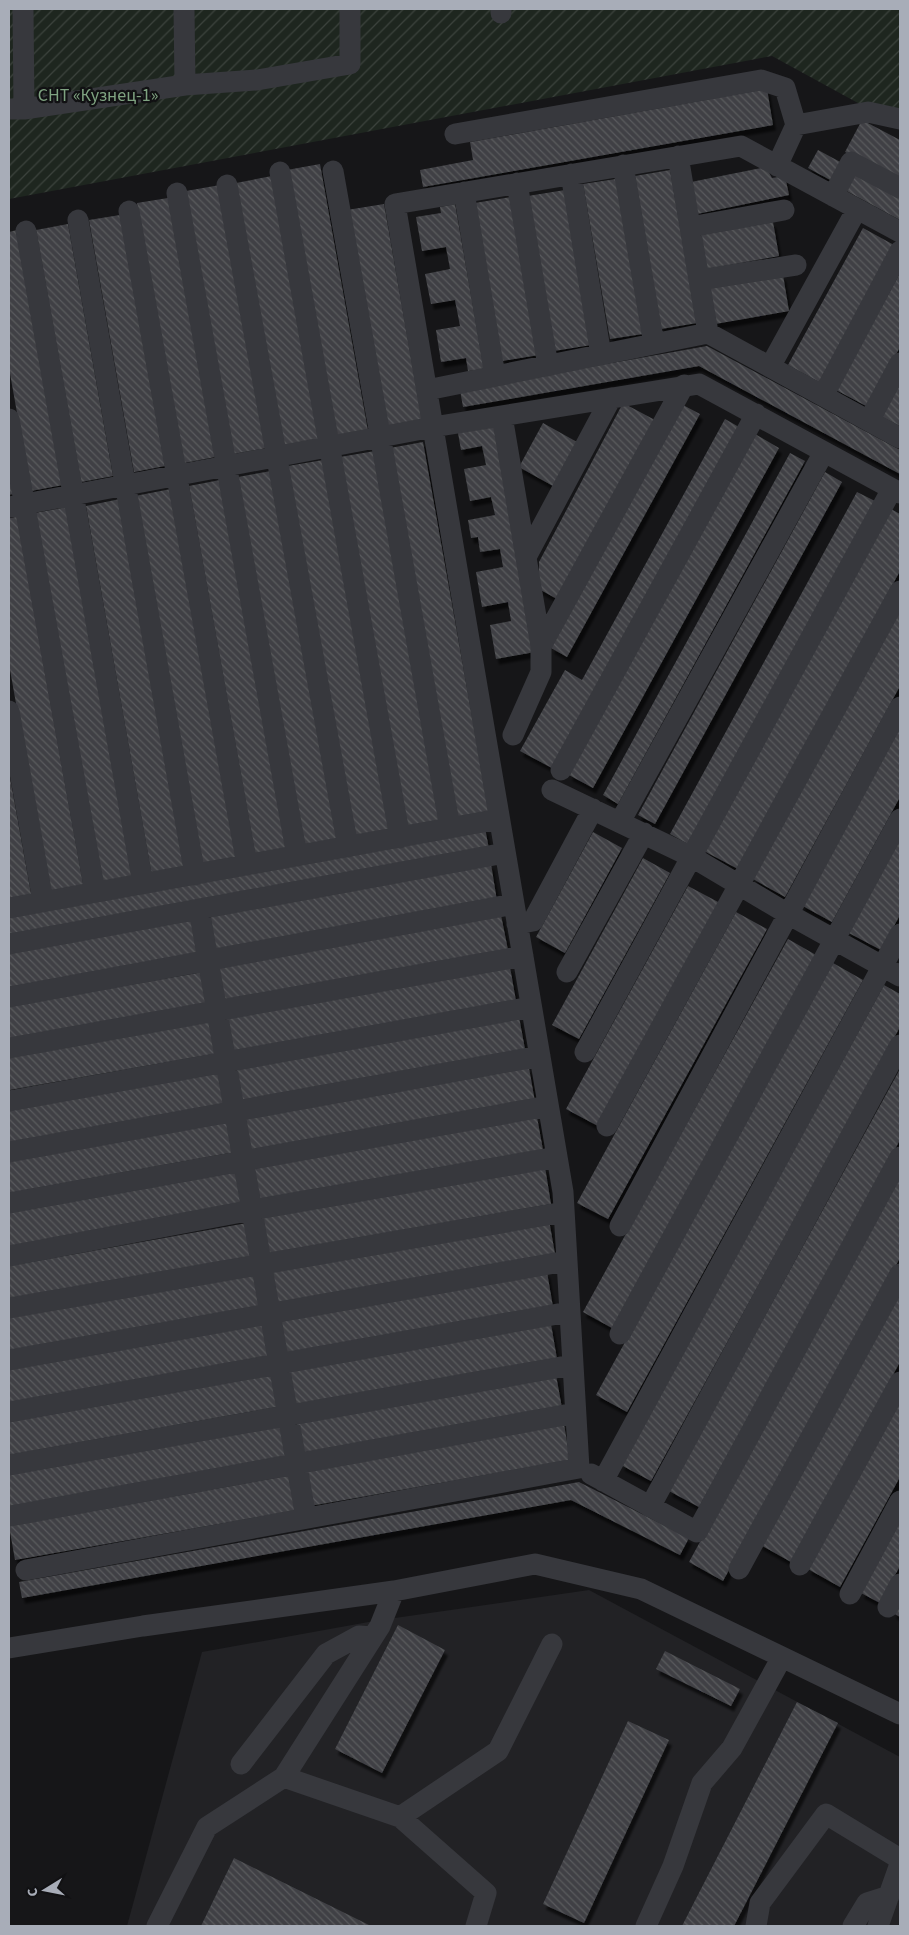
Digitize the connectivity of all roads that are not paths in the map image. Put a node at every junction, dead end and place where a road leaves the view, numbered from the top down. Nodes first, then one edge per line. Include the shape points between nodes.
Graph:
1 (23, 9) edge
2 (184, 9) edge
3 (350, 9) edge
4 (185, 85) junction
5 (17, 109) edge
6 (900, 119) edge
7 (796, 126) junction
8 (455, 134) dead end
9 (678, 156) junction
10 (623, 166) junction
11 (777, 166) junction
12 (333, 171) dead end
13 (280, 172) dead end
14 (572, 174) junction
15 (518, 183) junction
16 (227, 185) dead end
17 (900, 188) edge
18 (464, 192) junction
19 (177, 193) dead end
20 (833, 196) junction
21 (857, 209) junction
22 (784, 210) dead end
23 (129, 211) dead end
24 (78, 220) dead end
25 (690, 227) junction
26 (26, 231) dead end
27 (900, 232) edge
28 (900, 251) edge
29 (796, 266) dead end
30 (699, 280) junction
31 (708, 334) junction
32 (654, 344) junction
33 (601, 355) junction
34 (900, 363) edge
35 (548, 366) junction
36 (770, 367) junction
37 (495, 376) junction
38 (684, 386) junction
39 (427, 390) junction
40 (823, 396) junction
41 (611, 398) junction
42 (756, 414) junction
43 (502, 416) junction
44 (9, 419) edge
45 (869, 421) junction
46 (433, 427) junction
47 (380, 437) junction
48 (900, 438) edge
49 (329, 447) junction
50 (824, 452) junction
51 (277, 456) junction
52 (226, 466) junction
53 (178, 475) junction
54 (125, 486) junction
55 (896, 491) edge
56 (74, 495) junction
57 (17, 506) edge
58 (526, 557) junction
59 (900, 591) edge
60 (541, 646) junction
61 (900, 707) edge
62 (9, 710) edge
63 (513, 736) dead end
64 (561, 770) dead end
65 (552, 790) dead end
66 (593, 809) junction
67 (499, 819) junction
68 (900, 820) edge
69 (620, 822) junction
70 (450, 828) junction
71 (644, 833) junction
72 (400, 838) junction
73 (348, 847) junction
74 (505, 853) junction
75 (297, 856) junction
76 (692, 857) junction
77 (247, 865) junction
78 (195, 874) junction
79 (143, 884) junction
80 (740, 885) junction
81 (95, 892) junction
82 (43, 901) junction
83 (9, 908) edge
84 (199, 909) junction
85 (516, 914) junction
86 (788, 914) junction
87 (900, 934) edge
88 (835, 940) junction
89 (9, 944) edge
90 (523, 956) junction
91 (208, 960) junction
92 (892, 971) edge
93 (567, 972) dead end
94 (9, 997) edge
95 (531, 1007) junction
96 (217, 1011) junction
97 (900, 1045) edge
98 (9, 1048) edge
99 (585, 1052) dead end
100 (540, 1056) junction
101 (226, 1062) junction
102 (9, 1101) edge
103 (548, 1106) junction
104 (234, 1110) junction
105 (607, 1126) dead end
106 (9, 1152) edge
107 (557, 1157) junction
108 (900, 1157) edge
109 (244, 1162) junction
110 (9, 1203) edge
111 (252, 1210) junction
112 (564, 1212) junction
113 (620, 1226) dead end
114 (9, 1256) edge
115 (566, 1260) junction
116 (261, 1263) junction
117 (900, 1274) edge
118 (9, 1308) edge
119 (569, 1312) junction
120 (270, 1313) junction
121 (620, 1334) dead end
122 (9, 1360) edge
123 (279, 1364) junction
124 (572, 1365) junction
125 (900, 1382) edge
126 (9, 1412) edge
127 (575, 1413) junction
128 (288, 1415) junction
129 (296, 1464) junction
130 (9, 1466) edge
131 (579, 1468) junction
132 (603, 1481) junction
133 (900, 1501) edge
134 (650, 1507) junction
135 (10, 1516) edge
136 (306, 1518) junction
137 (800, 1565) dead end
138 (739, 1569) dead end
139 (26, 1570) dead end
140 (900, 1584) edge
141 (394, 1592) junction
142 (850, 1594) dead end
143 (888, 1607) dead end
144 (373, 1637) junction
145 (552, 1644) dead end
146 (9, 1648) edge
147 (782, 1656) junction
148 (900, 1714) edge
149 (241, 1764) dead end
150 (284, 1777) junction
151 (400, 1817) junction
152 (900, 1859) edge
153 (900, 1864) edge
154 (889, 1896) junction
155 (157, 1926) edge
156 (476, 1926) edge
157 (646, 1926) edge
158 (756, 1926) edge
159 (853, 1926) edge
160 (879, 1926) edge

1 - 5 street
2 - 4 street
3 - 4 street via 350,64 257,80
4 - 5 street
6 - 7 street via 868,112
7 - 8 street via 785,88 761,80
7 - 11 street
9 - 10 street
9 - 11 street via 741,146
9 - 25 street
10 - 14 street
10 - 32 street
11 - 20 street
12 - 47 street
13 - 49 street
14 - 15 street
14 - 33 street
15 - 18 street
15 - 35 street
16 - 51 street
17 - 20 street via 851,162
18 - 37 street
18 - 39 street via 395,204
19 - 52 street
20 - 21 street
21 - 27 street
21 - 36 street
22 - 25 street
23 - 53 street
24 - 54 street
25 - 30 street
26 - 56 street
28 - 40 street
29 - 30 street
30 - 31 street
31 - 32 street
31 - 36 street
32 - 33 street
33 - 35 street
34 - 45 street
35 - 37 street
36 - 40 street
37 - 39 street
38 - 41 street
38 - 42 street via 699,384
38 - 60 street
39 - 46 street
40 - 45 street
41 - 43 street
41 - 58 street
42 - 50 street
42 - 64 street
43 - 46 street
43 - 58 street
44 - 57 street
45 - 48 street
46 - 47 street
46 - 67 street
47 - 49 street
47 - 70 street
49 - 51 street
49 - 72 street
50 - 55 street
50 - 69 street
51 - 52 street
51 - 73 street
52 - 53 street
52 - 75 street
53 - 54 street
53 - 77 street
54 - 56 street
54 - 78 street
55 - 76 street
56 - 57 street
56 - 79 street
57 - 81 street
58 - 60 street
59 - 80 street
60 - 63 street via 541,672
61 - 86 street
62 - 82 street
65 - 66 street
66 - 69 street
66 - 85 street via 533,921
67 - 70 street
67 - 74 street
68 - 88 street
69 - 71 street
70 - 72 street
71 - 76 street
71 - 93 street
72 - 73 street
73 - 75 street
74 - 84 street
74 - 85 street
75 - 77 street
76 - 80 street
76 - 99 street
77 - 78 street
78 - 79 street
79 - 81 street
80 - 86 street
80 - 105 street
81 - 82 street
82 - 83 street
84 - 89 street
84 - 91 street
85 - 90 street
85 - 91 street
86 - 88 street
86 - 113 street
87 - 92 street
88 - 92 street
88 - 121 street
90 - 95 street
90 - 96 street
91 - 94 street
91 - 96 street
92 - 132 street
95 - 100 street
95 - 101 street
96 - 98 street
96 - 101 street
97 - 134 street
100 - 103 street
100 - 104 street
101 - 102 street
101 - 104 street
103 - 107 street
103 - 109 street
104 - 106 street
104 - 109 street
107 - 111 street
107 - 112 street
108 - 134 street via 697,1532
109 - 110 street
109 - 111 street
111 - 114 street
111 - 116 street
112 - 115 street
112 - 116 street
115 - 119 street
115 - 120 street
116 - 118 street
116 - 120 street
117 - 138 street
119 - 123 street
119 - 124 street
120 - 122 street
120 - 123 street
123 - 126 street
123 - 128 street
124 - 127 street
124 - 128 street
125 - 137 street
127 - 129 street
127 - 131 street
128 - 129 street
128 - 130 street
129 - 135 street
129 - 136 street
131 - 132 street
131 - 136 street
132 - 134 street
133 - 142 street
136 - 139 street
140 - 143 street
141 - 144 street
141 - 146 street
141 - 147 street via 535,1564 641,1589
144 - 149 street via 359,1636 326,1654
144 - 150 street
145 - 151 street via 498,1752
147 - 148 street
147 - 157 street via 732,1748 702,1784 673,1866
150 - 151 street
150 - 155 street via 207,1828
151 - 156 street via 486,1893
152 - 158 street via 826,1814 760,1903
153 - 154 street
154 - 159 street via 867,1903
154 - 160 street

